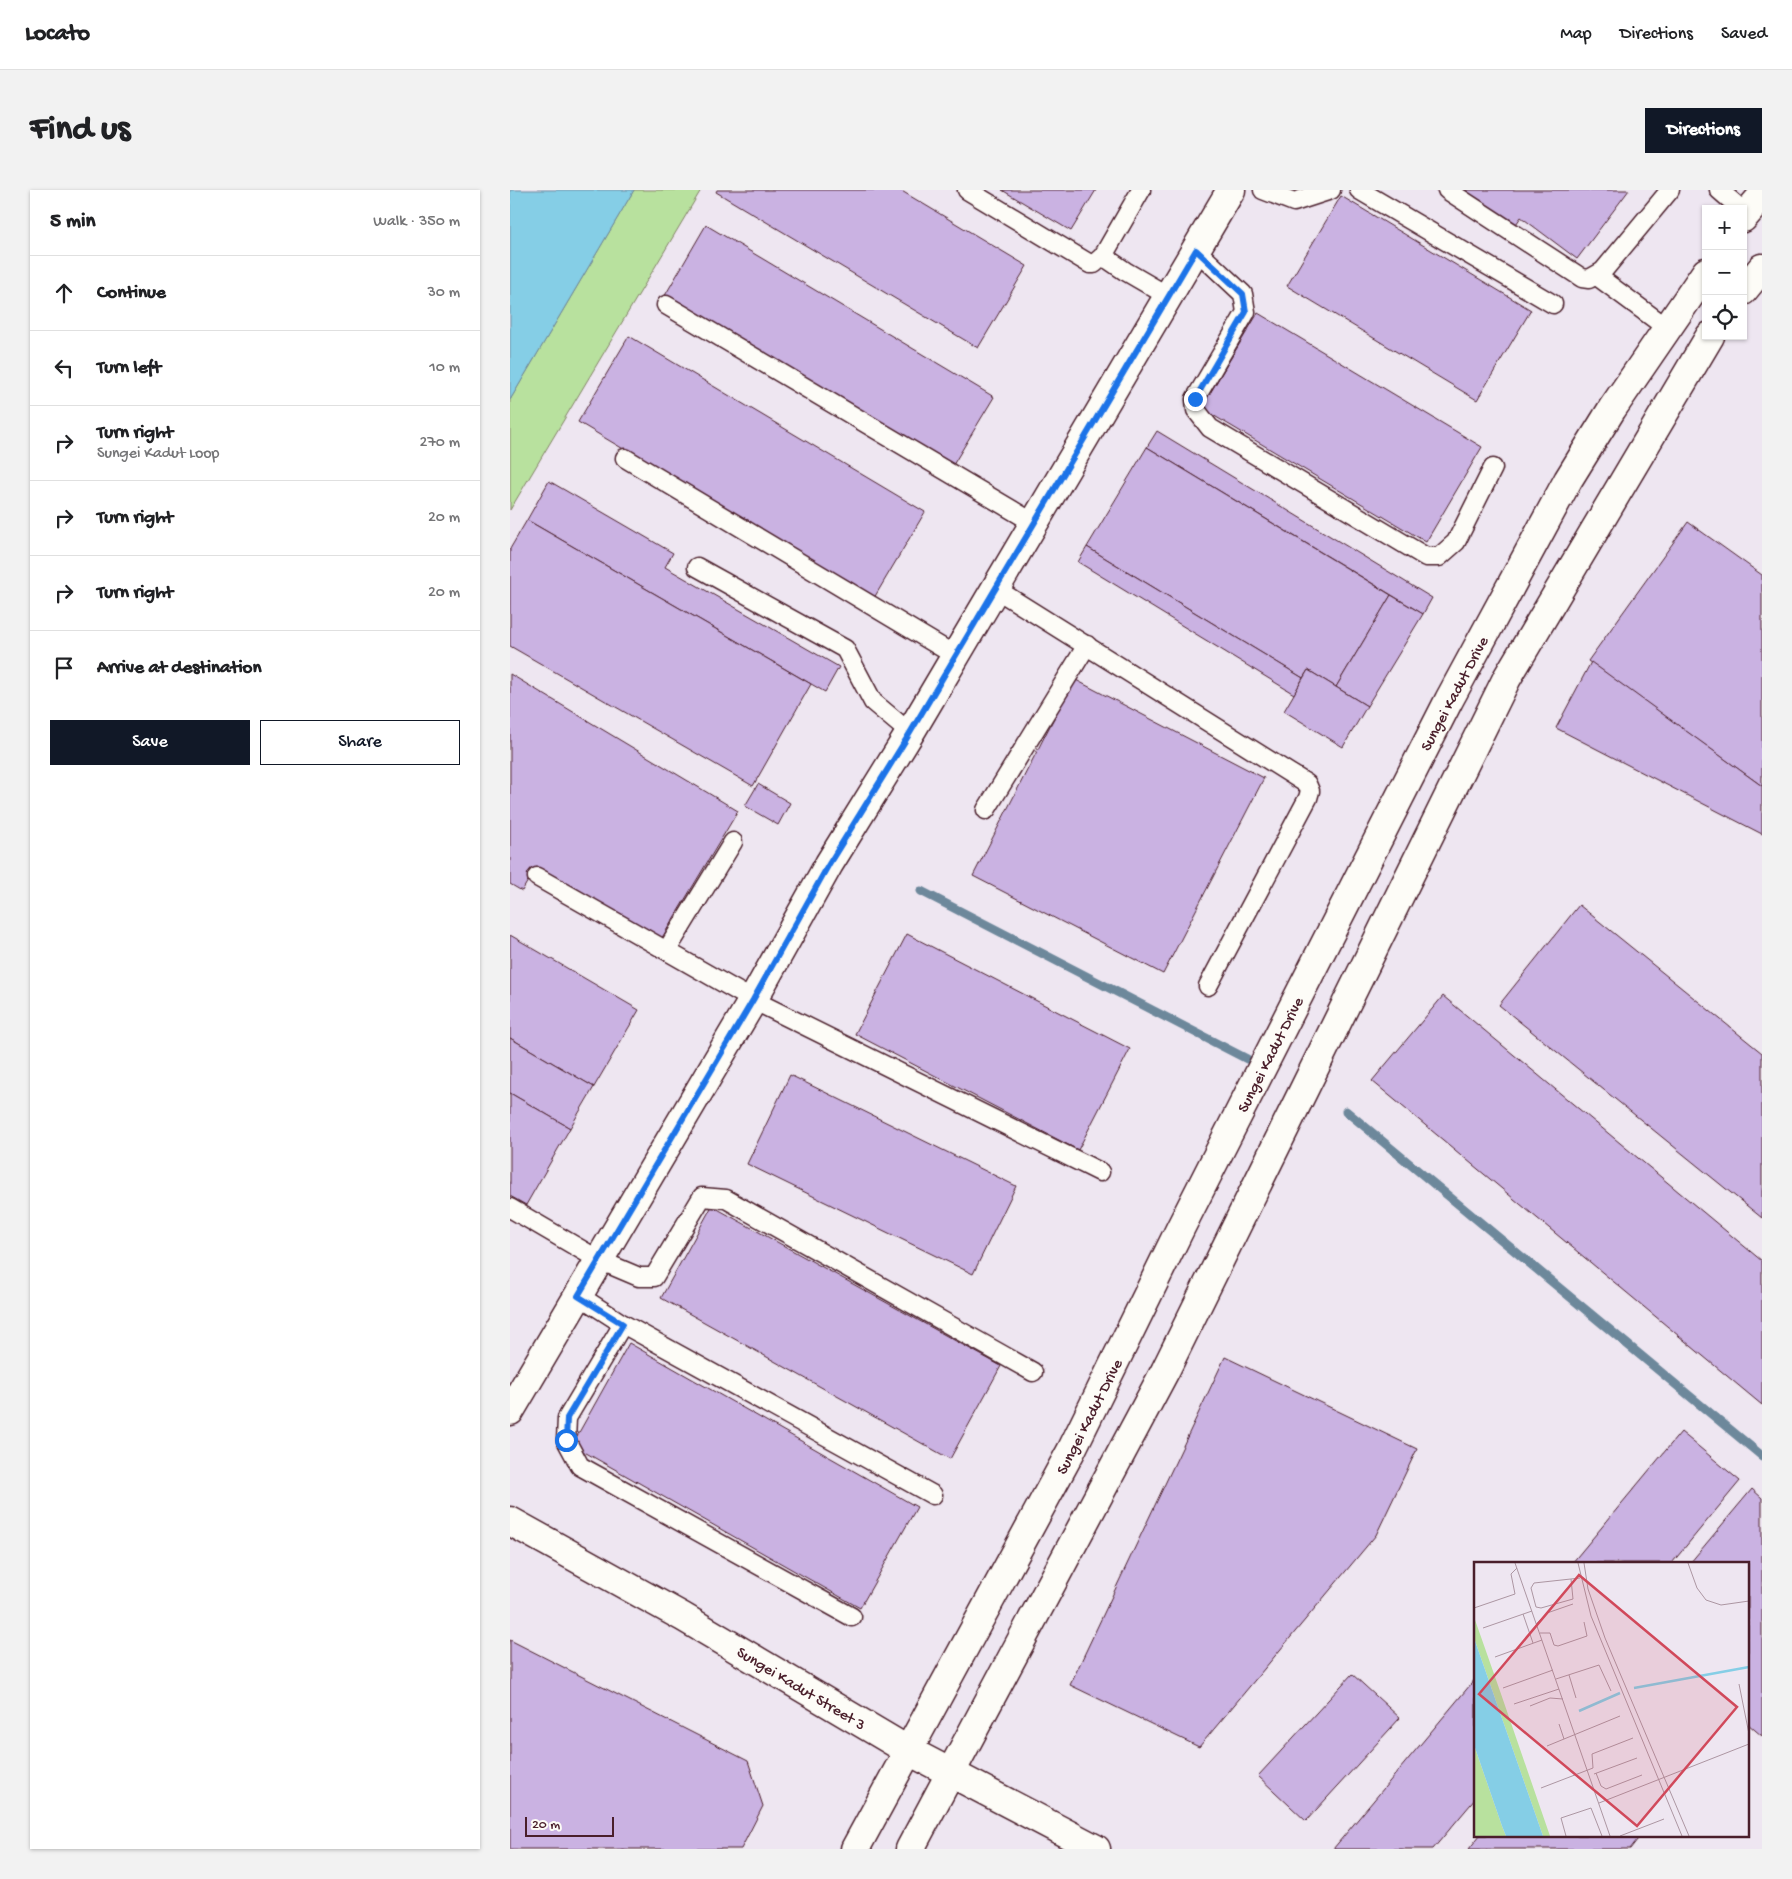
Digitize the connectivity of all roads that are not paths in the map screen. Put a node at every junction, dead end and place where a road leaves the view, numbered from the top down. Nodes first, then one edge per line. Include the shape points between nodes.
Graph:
1 (968, 190) edge
2 (1141, 190) edge
3 (1231, 190) edge
4 (1263, 190) edge
5 (1331, 190) edge
6 (1359, 190) edge
7 (1447, 190) edge
8 (1670, 190) edge
9 (1720, 190) edge
10 (1741, 205) edge
11 (1196, 250) junction
12 (1103, 256) junction
13 (1762, 268) edge
14 (1597, 276) junction
15 (1702, 278) edge
16 (1747, 286) edge
17 (1168, 296) junction
18 (1553, 304) dead end
19 (666, 305) dead end
20 (1668, 328) junction
21 (1708, 340) edge
22 (624, 458) dead end
23 (1493, 468) dead end
24 (1034, 523) junction
25 (697, 567) dead end
26 (996, 588) junction
27 (1087, 645) junction
28 (956, 656) junction
29 (910, 733) junction
30 (986, 810) dead end
31 (733, 842) dead end
32 (537, 877) dead end
33 (667, 950) junction
34 (1208, 986) dead end
35 (753, 1000) junction
36 (1100, 1172) dead end
37 (510, 1208) edge
38 (599, 1260) junction
39 (578, 1296) junction
40 (623, 1324) junction
41 (1033, 1372) dead end
42 (510, 1411) edge
43 (933, 1495) dead end
44 (510, 1522) edge
45 (852, 1617) dead end
46 (909, 1751) junction
47 (950, 1773) junction
48 (855, 1849) edge
49 (910, 1849) edge
50 (1096, 1849) edge

1 - 12 lane via 1090,264
2 - 12 lane
3 - 11 main road
4 - 5 lane via 1294,202
6 - 18 lane
7 - 14 lane via 1582,278
8 - 14 lane
9 - 10 lane
11 - 17 main road
11 - 23 lane via 1243,294 1246,312 1195,399 1196,410 1210,428 1426,557 1439,556 1456,542
12 - 17 lane
13 - 16 main road
14 - 20 lane
15 - 20 main road, Sungei Kadut Drive
17 - 24 main road
19 - 24 lane
20 - 46 main road, Sungei Kadut Drive via 1568,480 1449,700 1071,1451
21 - 47 main road via 1507,678 1165,1371
22 - 28 lane
24 - 26 main road
25 - 29 lane via 845,649 873,702
26 - 27 lane
26 - 28 main road
27 - 30 lane
27 - 34 lane via 1300,778 1310,791
28 - 29 main road
29 - 35 main road via 829,864
31 - 33 lane
32 - 33 lane
33 - 35 lane
35 - 36 lane
35 - 38 main road
37 - 38 lane
38 - 39 main road
38 - 41 lane via 639,1277 654,1277 702,1197 726,1199
39 - 40 lane
39 - 42 main road
40 - 43 lane
40 - 45 lane via 567,1418 566,1440 580,1466
44 - 46 main road, Sungei Kadut Street 3 via 683,1618
46 - 47 main road, Sungei Kadut Street 3
46 - 48 main road, Sungei Kadut Drive
47 - 49 main road
47 - 50 main road, Sungei Kadut Street 3

